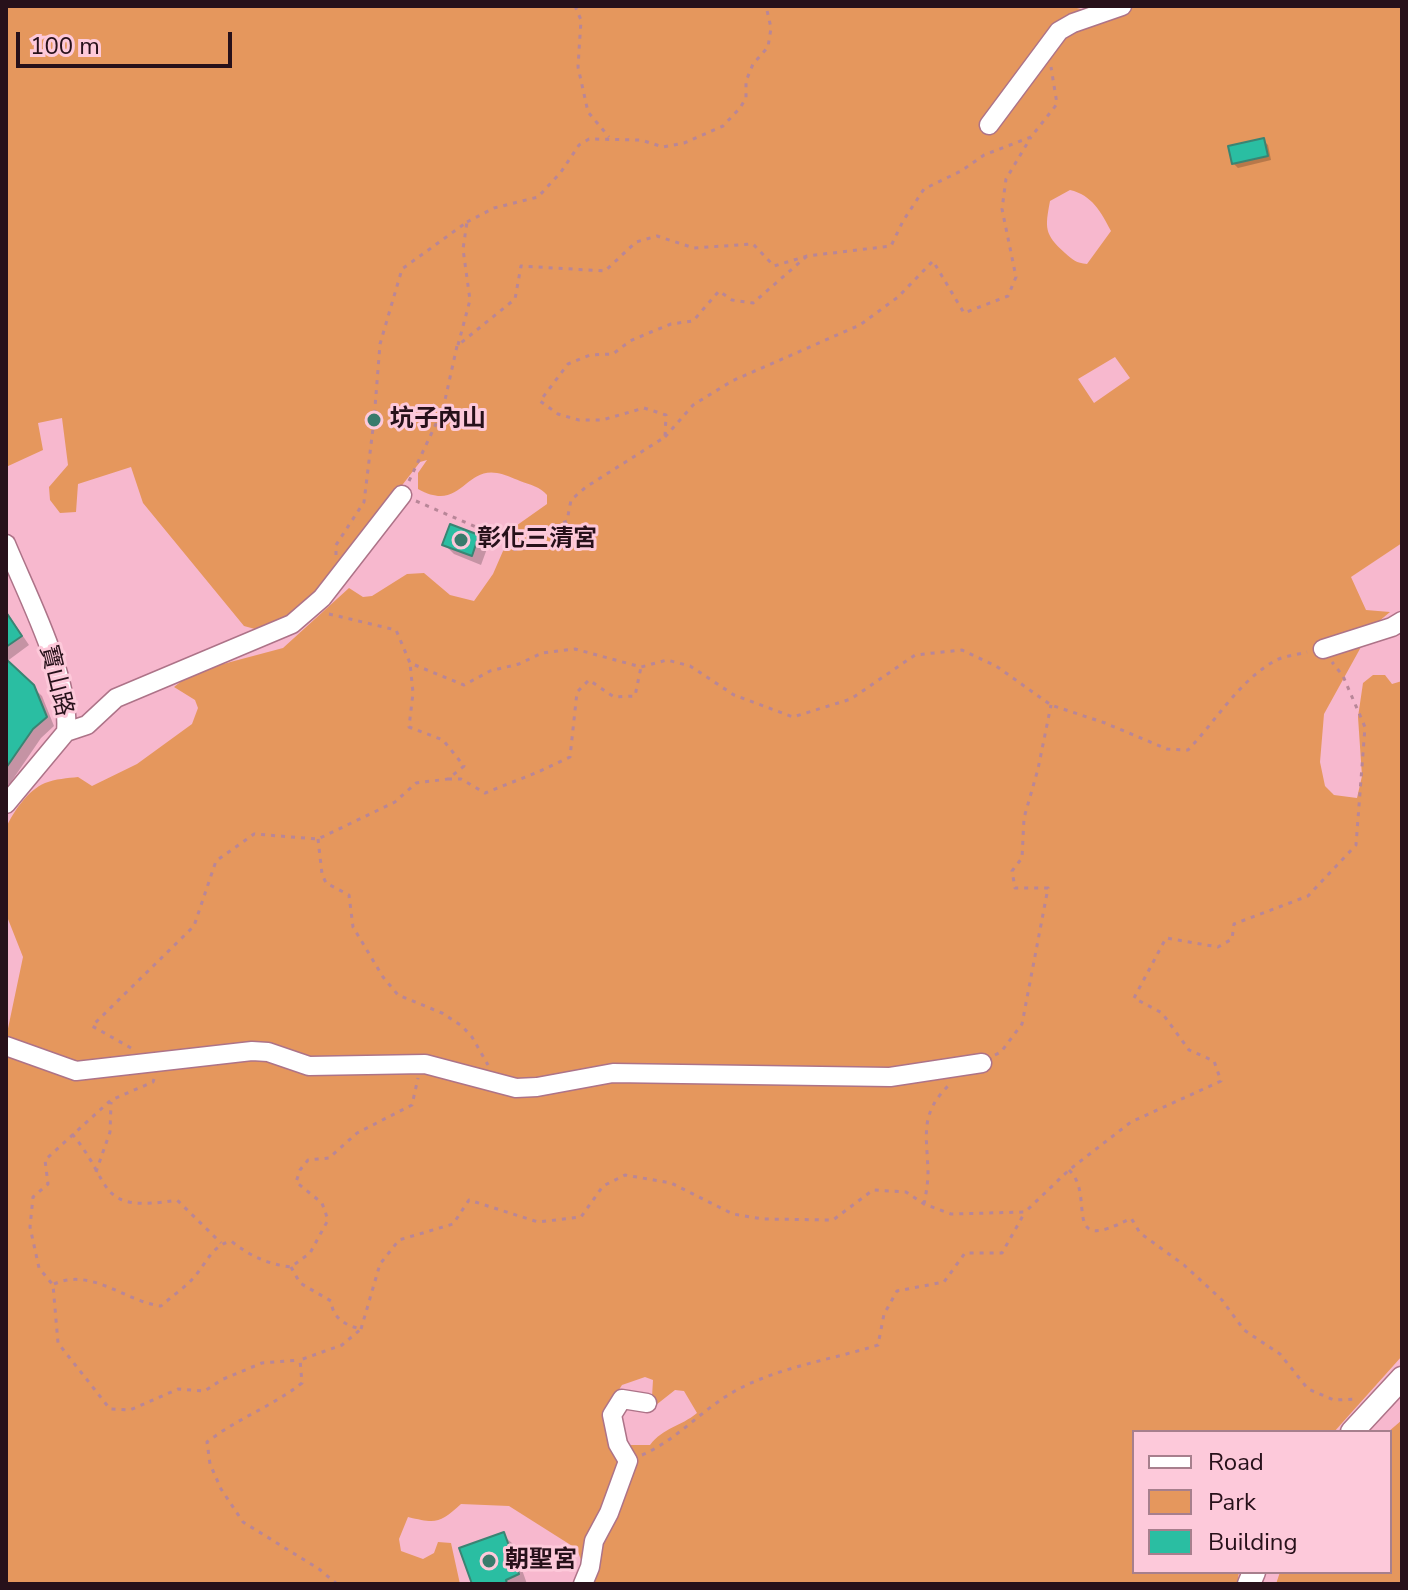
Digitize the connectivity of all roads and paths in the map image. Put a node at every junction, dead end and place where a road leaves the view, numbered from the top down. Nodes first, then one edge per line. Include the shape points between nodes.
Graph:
1 (575, 6) edge
2 (766, 6) edge
3 (1122, 6) edge
4 (1047, 44) junction
5 (989, 125) dead end
6 (609, 137) junction
7 (1031, 137) junction
8 (467, 222) junction
9 (807, 256) junction
10 (457, 346) junction
11 (665, 437) junction
12 (402, 495) junction
13 (6, 544) edge
14 (328, 591) junction
15 (1402, 621) edge
16 (1323, 649) junction
17 (410, 663) junction
18 (641, 667) junction
19 (1051, 705) junction
20 (66, 732) junction
21 (448, 779) junction
22 (6, 804) edge
23 (318, 839) junction
24 (6, 1046) edge
25 (132, 1048) dead end
26 (158, 1063) junction
27 (425, 1064) junction
28 (974, 1065) junction
29 (489, 1066) dead end
30 (111, 1100) junction
31 (72, 1134) junction
32 (1069, 1170) junction
33 (96, 1172) junction
34 (924, 1204) junction
35 (1025, 1212) junction
36 (221, 1243) junction
37 (291, 1267) junction
38 (53, 1285) junction
39 (361, 1329) junction
40 (300, 1360) junction
41 (1402, 1378) edge
42 (647, 1403) dead end
43 (1378, 1404) junction
44 (1354, 1430) edge
45 (628, 1461) junction
46 (337, 1584) edge
47 (583, 1584) edge

1 - 6 path via 581,20 578,67 588,112
2 - 6 path via 768,47 753,64 746,98 723,126 663,147
3 - 4 street via 1073,23
4 - 5 street
4 - 7 path via 1057,104
6 - 8 path via 579,145 538,197 494,208
7 - 9 path via 984,155 924,189 891,246
7 - 11 path via 1006,179 1002,209 1016,277 1008,296 964,313 933,261 860,325 732,381 693,405
8 - 10 path via 463,249 470,300
8 - 14 path via 402,269 380,344 364,502 336,545
9 - 10 path via 774,266 753,244 694,248 657,236 636,242 605,271 521,266 515,299
9 - 11 path via 753,303 732,300 719,291 693,321 651,332 613,354 590,355 568,364 540,401 579,420 602,420 644,408 666,415
10 - 12 path via 443,409
11 - 12 path via 586,487 571,500 567,521 546,530 531,548 509,550 483,530
12 - 14 street
13 - 20 street, 寶山路 via 54,662 68,717
14 - 17 path via 324,613 396,630
14 - 20 street via 292,624 116,698 87,725
15 - 16 street
16 - 19 path via 1273,661 1248,681 1188,750 1167,749
16 - 32 path via 1343,676 1365,727 1356,845 1308,896 1234,924 1232,939 1218,947 1166,938 1134,998 1162,1013 1189,1050 1214,1061 1221,1081 1131,1122
17 - 18 path via 464,685 542,653 575,649
17 - 21 path via 409,727 443,740 464,766
18 - 19 path via 667,660 690,666 734,695 793,717 851,699 915,655 962,650 996,666
18 - 21 path via 635,696 614,697 589,680 577,692 570,757 485,793 461,779
19 - 28 path via 1024,818 1022,858 1012,871 1015,888 1048,888 1022,1024 1001,1052
20 - 22 street, 寶山路
21 - 23 path via 416,783 395,802
23 - 25 path via 254,834 216,861 194,926 92,1026
23 - 29 path via 326,883 349,895 353,927 383,977 398,995 462,1026
24 - 26 street via 76,1071
26 - 27 street via 252,1051 309,1066
26 - 30 path via 153,1082
27 - 28 street via 516,1088 613,1073 890,1077
27 - 37 path via 412,1105 357,1133 329,1158 308,1160 300,1170 296,1182 322,1203 328,1220 310,1253
28 - 34 path via 939,1096 926,1119 929,1175
30 - 31 path
30 - 33 path via 110,1132
31 - 33 path
31 - 38 path via 45,1160 48,1184 33,1197 30,1227 39,1268
32 - 35 path
32 - 43 path via 1077,1177 1088,1228 1108,1230 1131,1218 1140,1233 1222,1300 1244,1330 1280,1354 1308,1389 1334,1400
33 - 36 path via 108,1192 132,1204 177,1200
34 - 35 path via 951,1214
34 - 39 path via 906,1192 873,1190 833,1220 763,1219 733,1214 671,1183 625,1175 603,1186 581,1217 538,1222 469,1200 453,1224 399,1240 380,1264
35 - 45 path via 1002,1253 965,1253 944,1282 897,1291 884,1314 878,1345 736,1391 662,1446
36 - 37 path via 231,1241 270,1264
36 - 38 path via 161,1306 144,1304 96,1282 63,1280
37 - 39 path via 300,1283 331,1301 332,1312 345,1325
38 - 40 path via 58,1343 110,1409 130,1410 178,1389 205,1391 262,1363
39 - 40 path via 342,1345
40 - 46 path via 302,1383 207,1442 210,1464 243,1522
41 - 43 main road
42 - 45 street via 622,1399 612,1415
43 - 44 main road
45 - 47 street via 594,1541

